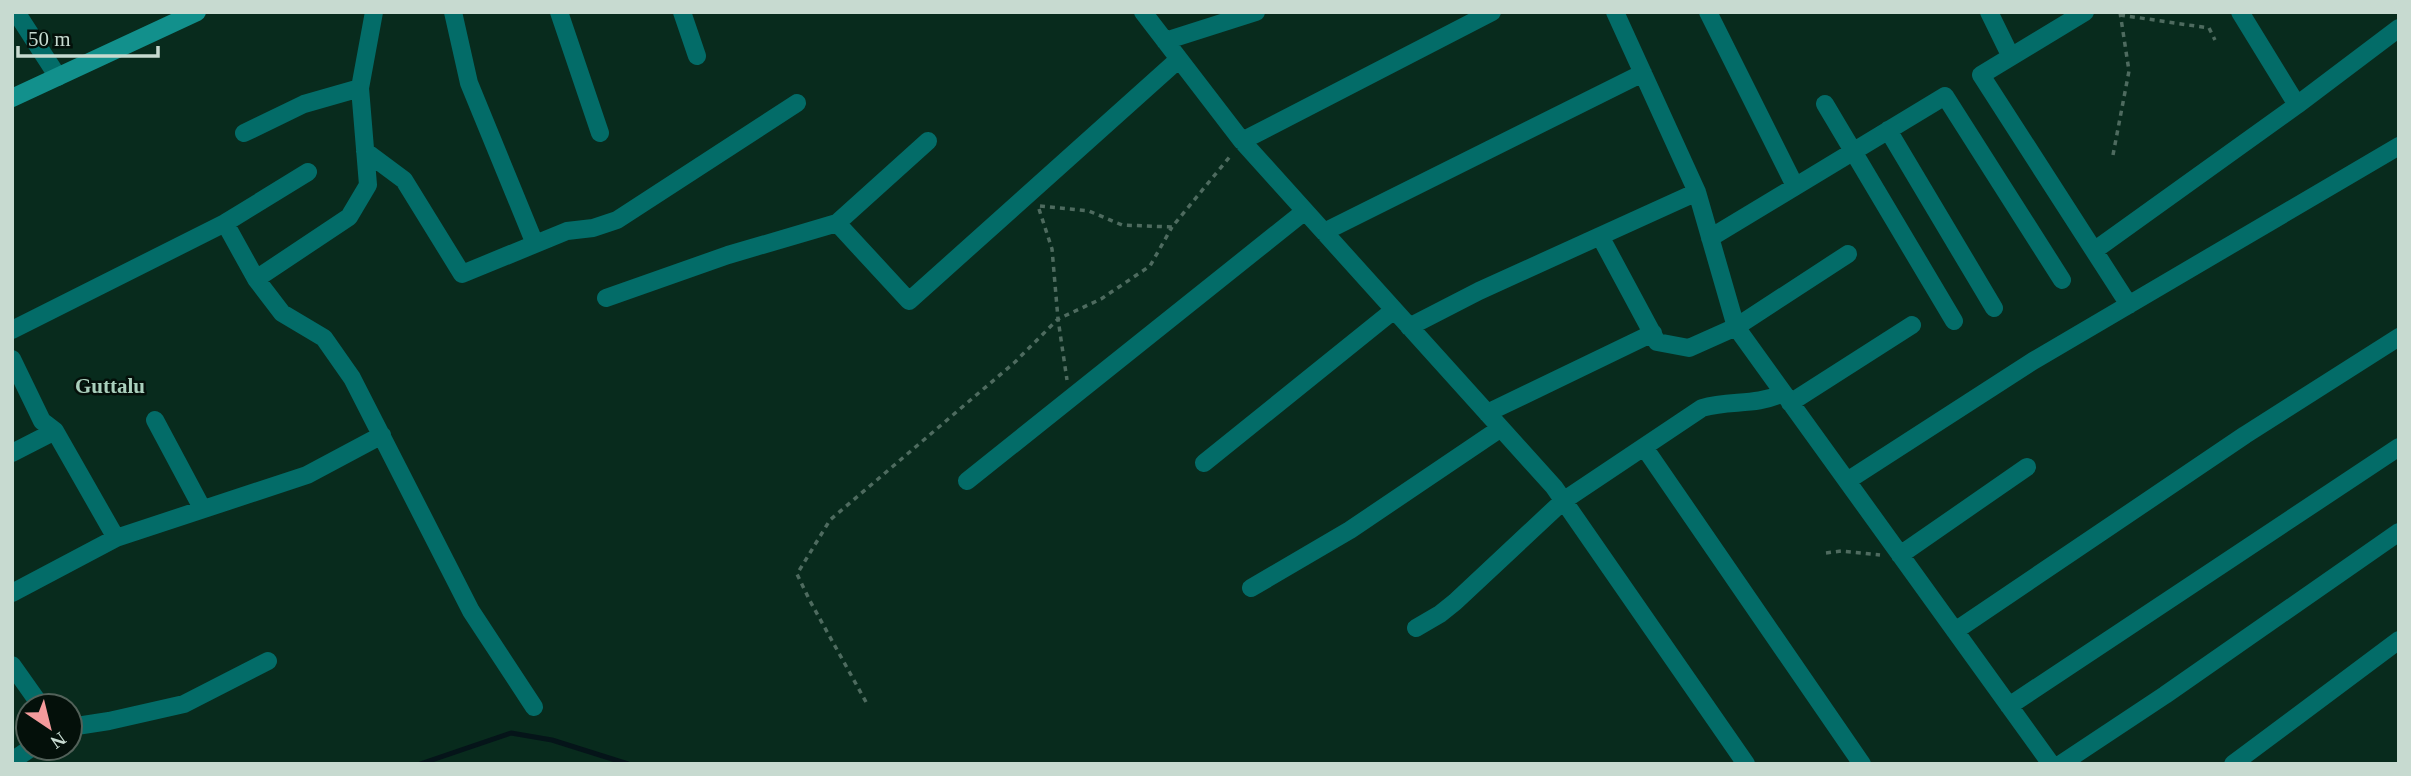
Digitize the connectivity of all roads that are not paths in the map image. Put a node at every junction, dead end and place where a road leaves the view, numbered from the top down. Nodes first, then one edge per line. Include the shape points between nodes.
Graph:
1 (16, 12) edge
2 (197, 12) edge
3 (374, 12) edge
4 (453, 12) edge
5 (559, 12) edge
6 (682, 12) edge
7 (1143, 12) edge
8 (1256, 12) edge
9 (1492, 12) edge
10 (1615, 12) edge
11 (1708, 12) edge
12 (1989, 12) edge
13 (2085, 12) edge
14 (2240, 12) edge
15 (2399, 29) edge
16 (1165, 41) junction
17 (697, 56) dead end
18 (2011, 57) junction
19 (1179, 59) junction
20 (1643, 73) junction
21 (58, 77) junction
22 (360, 88) junction
23 (12, 98) edge
24 (797, 103) dead end
25 (1825, 104) dead end
26 (2297, 105) junction
27 (1888, 131) junction
28 (244, 133) dead end
29 (600, 133) dead end
30 (928, 141) dead end
31 (1242, 141) junction
32 (2399, 146) edge
33 (365, 151) junction
34 (1853, 151) junction
35 (308, 172) dead end
36 (1795, 186) junction
37 (1697, 192) junction
38 (1305, 211) junction
39 (225, 223) junction
40 (837, 223) junction
41 (1324, 232) junction
42 (1600, 236) junction
43 (1710, 238) junction
44 (535, 244) junction
45 (2095, 250) junction
46 (1848, 254) dead end
47 (256, 279) junction
48 (2062, 280) dead end
49 (606, 298) dead end
50 (2129, 304) junction
51 (1994, 307) dead end
52 (1394, 310) junction
53 (1954, 321) dead end
54 (1912, 325) dead end
55 (1409, 327) junction
56 (1736, 327) junction
57 (12, 330) edge
58 (1653, 333) junction
59 (2399, 337) edge
60 (12, 359) edge
61 (1787, 398) junction
62 (1487, 413) junction
63 (155, 420) dead end
64 (1501, 428) junction
65 (55, 431) junction
66 (382, 435) junction
67 (1644, 446) junction
68 (2399, 447) edge
69 (12, 453) edge
70 (1203, 463) dead end
71 (2027, 467) dead end
72 (967, 481) dead end
73 (1847, 481) junction
74 (1563, 501) junction
75 (202, 508) junction
76 (2399, 532) edge
77 (116, 538) junction
78 (1897, 551) junction
79 (1251, 588) dead end
80 (12, 593) edge
81 (1416, 628) dead end
82 (1955, 631) junction
83 (2399, 640) edge
84 (268, 661) dead end
85 (12, 664) edge
86 (31, 692) edge
87 (534, 706) dead end
88 (2009, 706) junction
89 (84, 725) edge
90 (1746, 764) edge
91 (1862, 764) edge
92 (2051, 764) edge
93 (2061, 764) edge
94 (2233, 764) edge

1 - 21 street
2 - 21 main road
3 - 22 street
4 - 44 street via 470,83
5 - 29 street
6 - 17 street
7 - 16 street
8 - 16 street
9 - 31 street
10 - 20 street
11 - 36 street
12 - 18 street
13 - 18 street
14 - 26 street
15 - 26 street
16 - 19 street
18 - 45 street via 1980,75
19 - 31 street
19 - 40 street via 1035,198 909,301
20 - 37 street
20 - 41 street
21 - 23 main road
22 - 28 street via 304,104
22 - 33 street
24 - 44 street via 617,220
25 - 34 street
26 - 45 street
27 - 34 street
27 - 48 street via 1945,96
27 - 51 street
30 - 40 street
31 - 38 street
32 - 50 street
33 - 44 street via 404,180 462,275
33 - 47 street via 368,185 349,217
34 - 36 street
34 - 53 street
35 - 39 street
36 - 43 street
37 - 42 street
37 - 43 street
38 - 41 street
38 - 72 street
39 - 47 street
39 - 57 street
40 - 49 street
41 - 52 street
42 - 55 street
42 - 58 street
43 - 56 street
45 - 50 street
46 - 56 street
47 - 66 street via 282,313 324,338 352,378
50 - 73 street
52 - 55 street
52 - 70 street
54 - 61 street
55 - 62 street
56 - 58 street via 1689,348 1657,342
56 - 61 street
58 - 62 street
59 - 82 street
60 - 65 street via 42,421
61 - 67 street via 1702,408
61 - 73 street
62 - 64 street
63 - 75 street
64 - 74 street
64 - 79 street via 1350,530
65 - 69 street
65 - 77 street
66 - 75 street via 307,475
66 - 87 street via 471,611
67 - 74 street
67 - 91 street
68 - 88 street
71 - 78 street
73 - 78 street
74 - 81 street via 1455,602
74 - 90 street
75 - 77 street
76 - 93 street
77 - 80 street
78 - 82 street
82 - 88 street
83 - 94 street
84 - 89 street via 184,704
85 - 86 street
88 - 92 street

